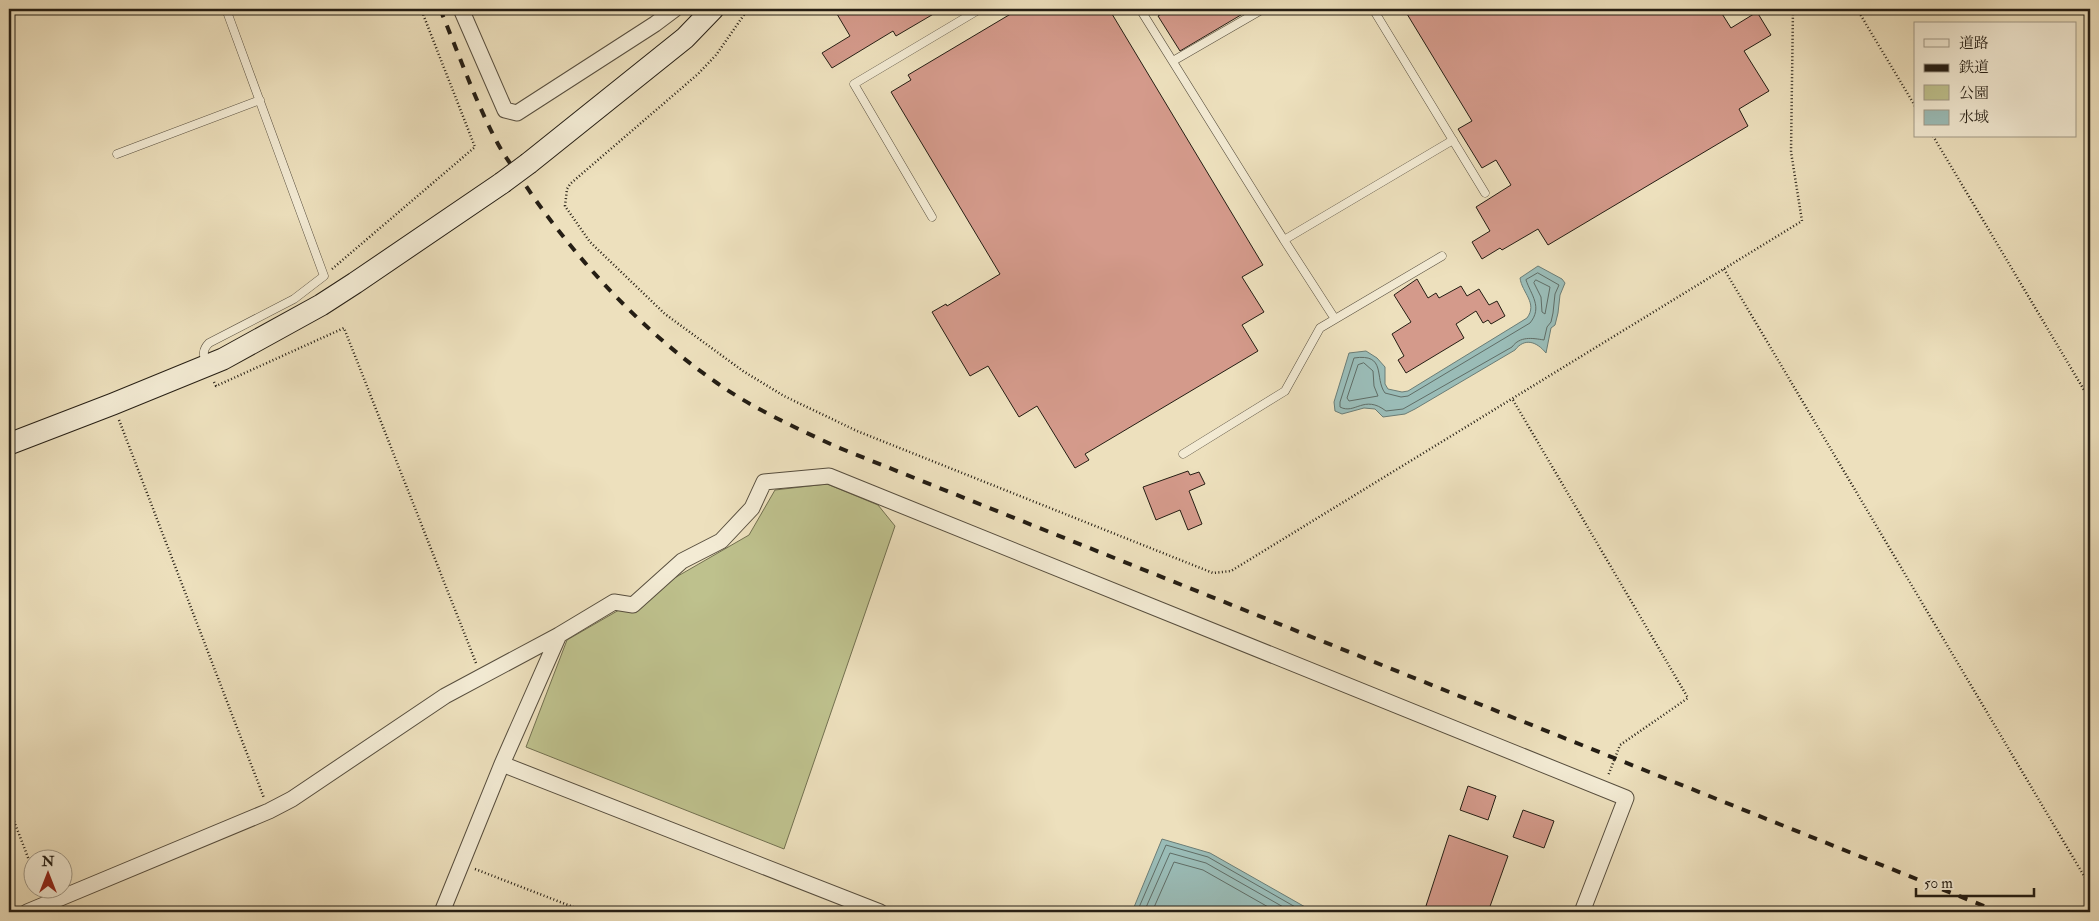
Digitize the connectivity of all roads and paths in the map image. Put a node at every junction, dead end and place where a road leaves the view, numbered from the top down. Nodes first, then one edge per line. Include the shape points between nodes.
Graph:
1 (226, 9) edge
2 (421, 9) edge
3 (461, 9) edge
4 (675, 9) edge
5 (713, 9) edge
6 (748, 9) edge
7 (980, 9) edge
8 (1140, 9) edge
9 (1263, 9) edge
10 (1373, 9) edge
11 (1794, 9) edge
12 (1857, 9) edge
13 (1173, 62) junction
14 (260, 100) junction
15 (1914, 104) edge
16 (1934, 138) edge
17 (1453, 140) junction
18 (117, 154) dead end
19 (1485, 193) dead end
20 (932, 217) dead end
21 (1284, 240) junction
22 (1442, 256) dead end
23 (1724, 269) junction
24 (324, 276) junction
25 (1335, 319) junction
26 (207, 366) junction
27 (1513, 400) junction
28 (2090, 400) edge
29 (113, 404) junction
30 (9, 444) edge
31 (1183, 454) dead end
32 (559, 634) junction
33 (481, 676) junction
34 (502, 764) junction
35 (1603, 788) junction
36 (9, 808) edge
37 (269, 811) junction
38 (24, 848) edge
39 (462, 864) junction
40 (2090, 886) edge
41 (2090, 900) edge
42 (27, 912) edge
43 (442, 912) edge
44 (586, 912) edge
45 (880, 912) edge
46 (1582, 912) edge
47 (2077, 912) edge

1 - 14 lane
2 - 24 path via 475,147
3 - 4 street via 505,110 512,113 517,113
5 - 26 street, bridge via 685,38 502,183 328,301
6 - 27 path via 716,55 698,74 570,184 564,206 590,242 666,314 743,371 784,396 857,431 1213,573 1231,571
7 - 20 lane via 854,84
8 - 13 lane
9 - 13 lane
10 - 17 lane
11 - 23 path via 1790,152 1802,221
12 - 15 path
13 - 21 lane
14 - 18 lane
14 - 24 lane
16 - 28 path
17 - 19 lane
17 - 21 lane
21 - 25 lane
22 - 25 lane
23 - 27 path
23 - 40 path
24 - 26 lane via 294,299 210,342 203,355
25 - 31 lane via 1320,328 1285,391
26 - 29 street
26 - 33 path via 216,386 344,328
27 - 35 path via 1688,698 1620,745
29 - 30 street
29 - 37 path
32 - 33 street
32 - 34 street
32 - 35 street via 614,602 634,605 682,561 721,541 752,508 764,482 829,476
33 - 37 street
34 - 39 street
34 - 45 street
35 - 46 street via 1626,798
36 - 38 path
37 - 42 street
39 - 43 street
39 - 44 path
41 - 47 path

